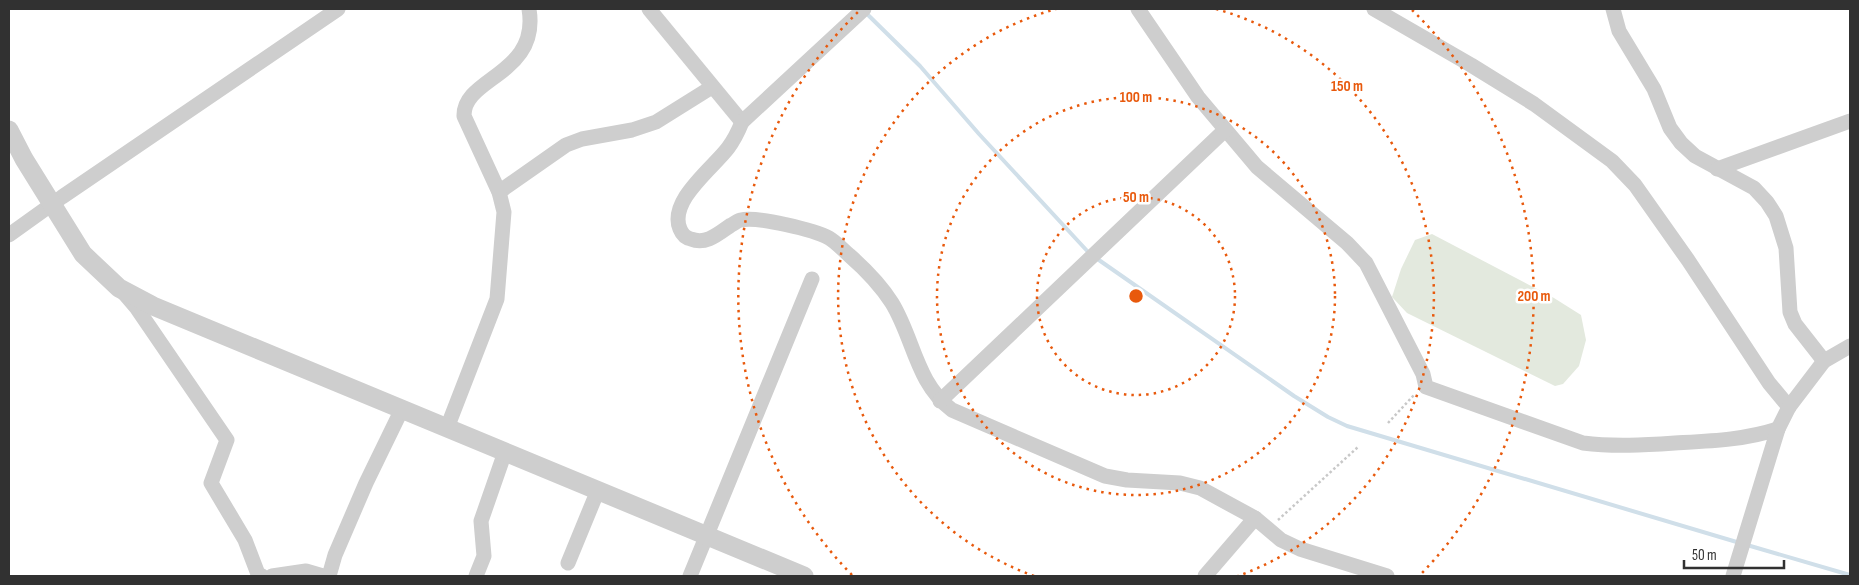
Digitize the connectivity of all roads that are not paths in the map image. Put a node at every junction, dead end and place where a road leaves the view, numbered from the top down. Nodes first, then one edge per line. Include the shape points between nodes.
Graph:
1 (338, 9) edge
2 (530, 9) edge
3 (649, 9) edge
4 (1138, 9) edge
5 (1374, 9) edge
6 (1613, 9) edge
7 (860, 12) edge
8 (712, 87) junction
9 (1850, 121) edge
10 (742, 122) junction
11 (9, 130) edge
12 (1225, 130) junction
13 (1717, 169) junction
14 (499, 192) junction
15 (53, 204) junction
16 (9, 235) edge
17 (812, 279) dead end
18 (119, 288) junction
19 (1850, 346) edge
20 (1824, 361) junction
21 (940, 401) junction
22 (1788, 407) junction
23 (402, 409) junction
24 (447, 428) junction
25 (1778, 429) junction
26 (505, 452) junction
27 (598, 490) junction
28 (1255, 518) junction
29 (707, 536) junction
30 (568, 563) dead end
31 (262, 576) edge
32 (272, 576) edge
33 (323, 576) edge
34 (329, 576) edge
35 (476, 576) edge
36 (690, 576) edge
37 (804, 576) edge
38 (1205, 576) edge
39 (1387, 576) edge
40 (1733, 576) edge

1 - 15 street
2 - 14 street via 532,22 525,48 464,107 464,116
3 - 8 street
4 - 12 street via 1198,97
5 - 22 street via 1534,104 1612,161 1635,185
6 - 13 street via 1619,31 1654,89 1670,128 1695,156
7 - 10 street
8 - 10 street
8 - 14 street via 656,122 566,145
9 - 13 street
10 - 21 street via 727,150 688,194 679,211 680,230 686,238 698,242 709,240 740,220 771,221 830,238 868,272 892,304 928,386
11 - 15 street
12 - 21 street
12 - 25 street via 1257,167 1348,243 1366,263 1423,374 1426,387 1583,443 1603,446 1721,441
13 - 20 street via 1754,188 1776,216 1786,248 1790,312 1795,324
14 - 24 street via 504,212 497,300
15 - 16 street
15 - 18 street via 83,254
17 - 29 street
18 - 23 street via 153,306
18 - 31 street via 136,307 227,440 211,483 244,540 258,574
19 - 20 street
20 - 22 street
21 - 28 street via 952,410 1105,476 1200,488
22 - 25 street
23 - 24 street
23 - 34 street via 366,483
24 - 26 street
25 - 40 street
26 - 27 street
26 - 35 street via 481,521 484,556
27 - 29 street
27 - 30 street
28 - 38 street
28 - 39 street via 1281,540
29 - 36 street
29 - 37 street
32 - 33 street via 306,570

